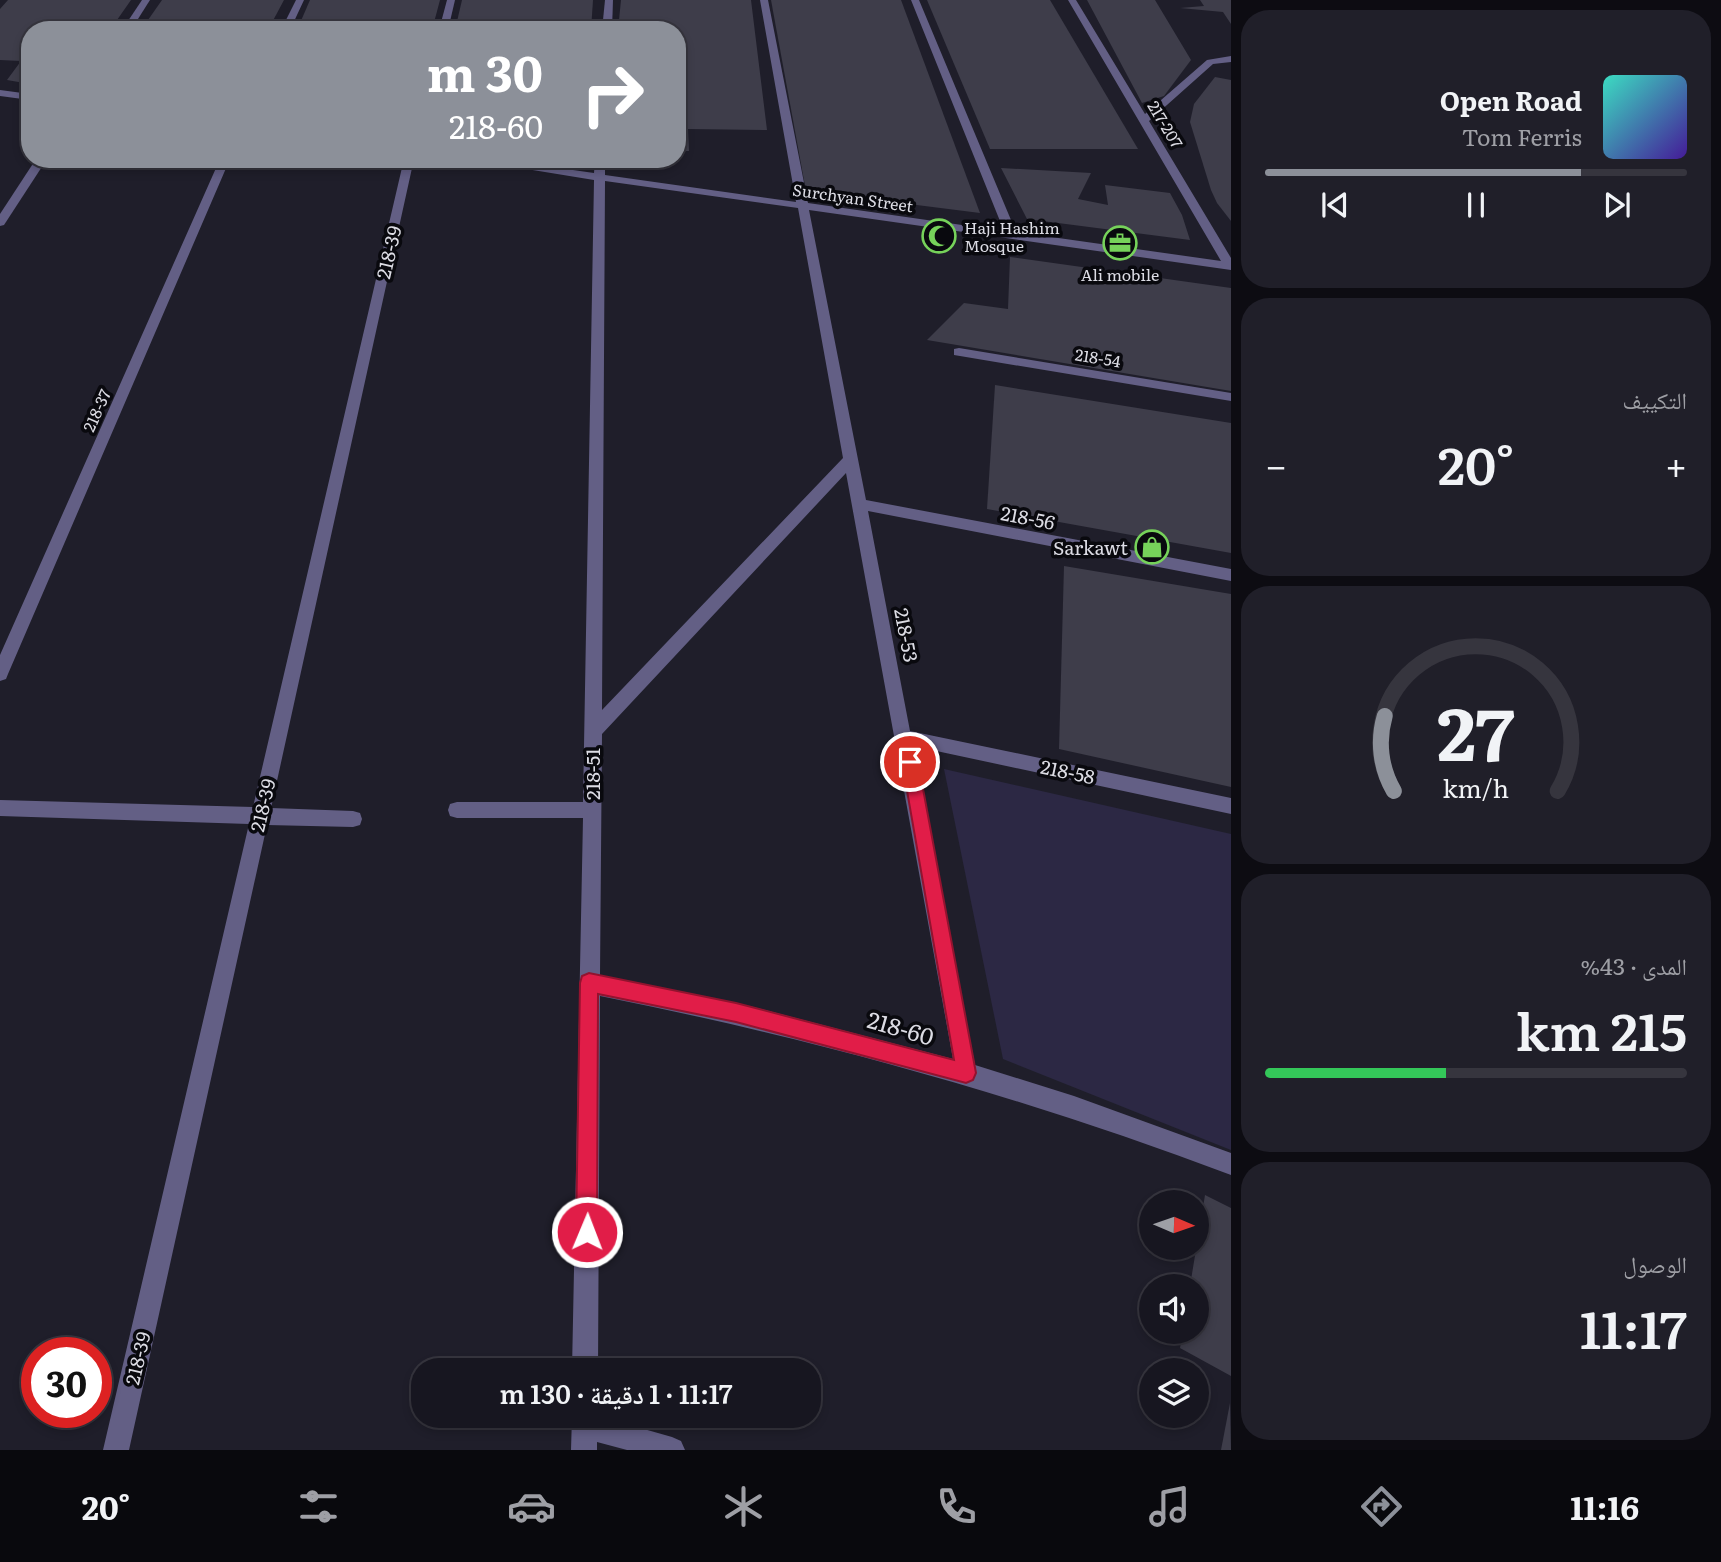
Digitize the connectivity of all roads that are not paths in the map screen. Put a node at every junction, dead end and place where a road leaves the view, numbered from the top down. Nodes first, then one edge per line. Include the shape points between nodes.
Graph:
1 (146, 0) edge
2 (300, 0) edge
3 (450, 0) edge
4 (609, 0) edge
5 (764, 0) edge
6 (915, 0) edge
7 (1072, 0) edge
8 (132, 21) edge
9 (290, 21) edge
10 (445, 21) edge
11 (608, 21) edge
12 (1231, 59) edge
13 (0, 93) edge
14 (21, 96) edge
15 (1145, 120) junction
16 (36, 168) edge
17 (221, 168) edge
18 (407, 168) edge
19 (599, 168) edge
20 (803, 206) junction
21 (0, 223) edge
22 (1012, 236) junction
23 (1231, 266) edge
24 (959, 352) dead end
25 (1231, 397) edge
26 (852, 457) junction
27 (859, 504) junction
28 (1231, 575) edge
29 (0, 674) edge
30 (592, 732) junction
31 (905, 737) junction
32 (1231, 806) edge
33 (0, 808) edge
34 (457, 810) dead end
35 (592, 810) junction
36 (259, 818) junction
37 (352, 819) dead end
38 (589, 983) junction
39 (966, 1073) junction
40 (1231, 1164) edge
41 (585, 1358) edge
42 (585, 1430) edge
43 (116, 1450) edge
44 (672, 1450) edge

1 - 8 street
2 - 9 street
3 - 10 street
4 - 11 street
5 - 20 street, 218-53
6 - 22 street
7 - 15 street, 217-207
12 - 15 street via 1210,62
13 - 14 street
15 - 23 street, 217-207
16 - 21 street
17 - 29 street, 218-37
18 - 36 street, 218-39
19 - 20 street, Surchyan Street
19 - 30 street, 218-51
20 - 22 street, Surchyan Street
20 - 26 street, 218-53
22 - 23 street, Surchyan Street
24 - 25 street, 218-54
26 - 27 street, 218-53
26 - 30 street
27 - 28 street, 218-56
27 - 31 street, 218-53
30 - 35 street, 218-51
31 - 32 street, 218-58
31 - 39 street, 218-53
33 - 36 street
34 - 35 street
35 - 38 street, 218-51
36 - 37 street
36 - 43 street, 218-39
38 - 39 street, 218-60 via 749,1016
38 - 41 street, 218-51
39 - 40 street, 218-60
42 - 44 street

